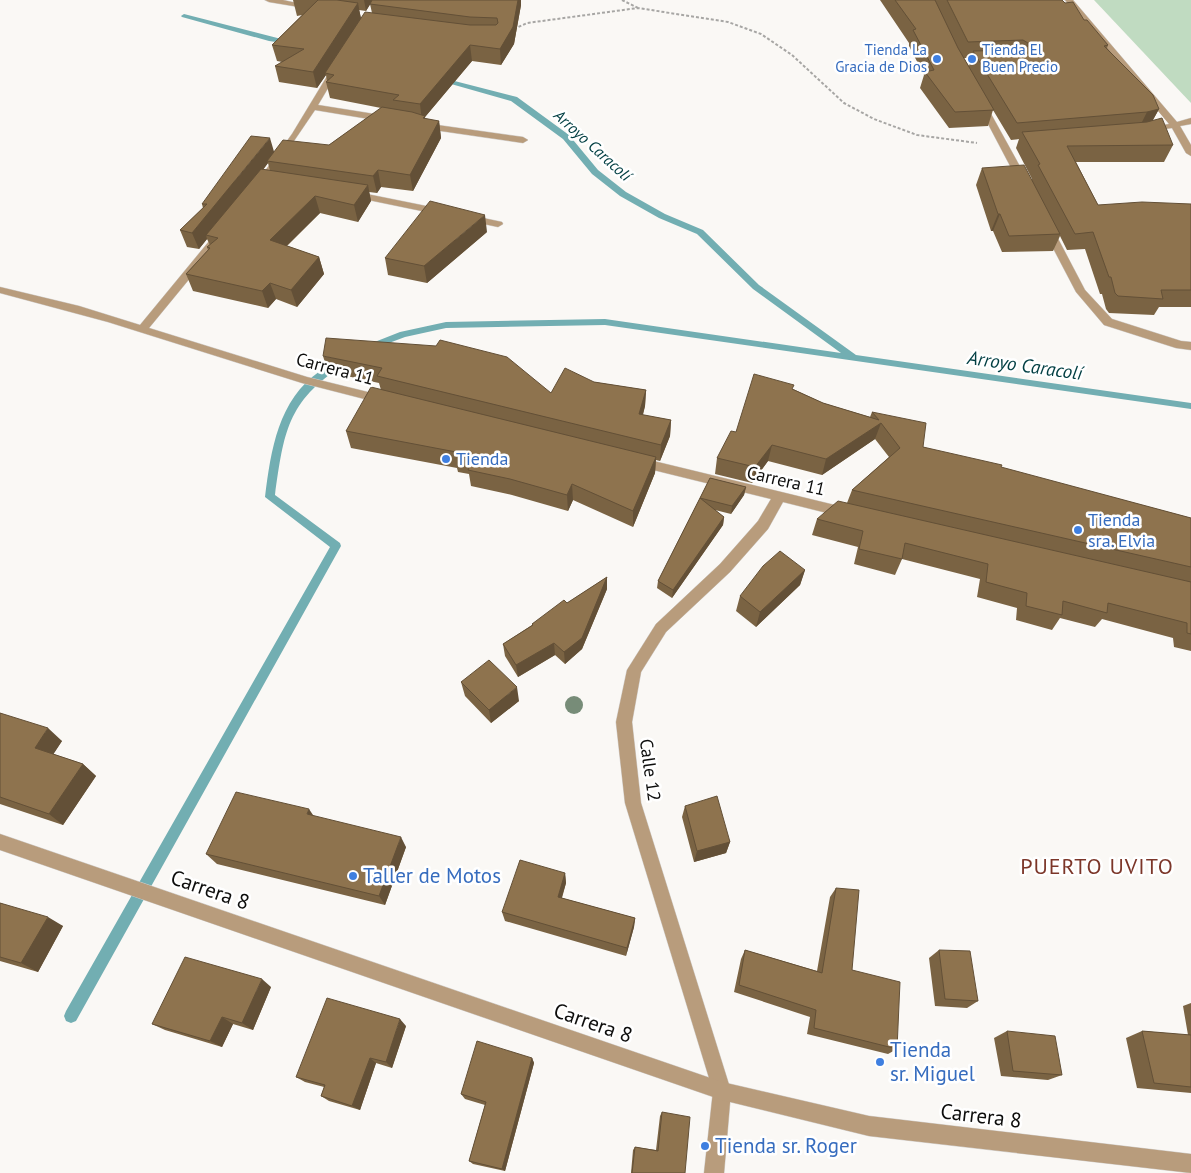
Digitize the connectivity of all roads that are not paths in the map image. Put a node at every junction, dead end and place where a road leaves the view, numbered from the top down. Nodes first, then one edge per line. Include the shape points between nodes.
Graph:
1 (269, 0) edge
2 (1069, 0) edge
3 (324, 9) edge
4 (341, 61) edge
5 (977, 96) edge
6 (312, 107) junction
7 (399, 121) edge
8 (1191, 121) edge
9 (414, 124) edge
10 (1175, 126) junction
11 (1157, 129) edge
12 (523, 140) dead end
13 (1191, 153) edge
14 (263, 181) junction
15 (278, 183) edge
16 (1027, 188) edge
17 (340, 192) edge
18 (252, 194) edge
19 (1044, 222) edge
20 (498, 224) dead end
21 (224, 229) edge
22 (0, 290) edge
23 (143, 328) junction
24 (1191, 346) edge
25 (394, 402) edge
26 (625, 459) edge
27 (779, 497) junction
28 (855, 515) edge
29 (0, 842) edge
30 (722, 1091) junction
31 (1191, 1164) edge
32 (714, 1173) edge

1 - 3 street
2 - 10 street
4 - 6 street
5 - 16 street via 1010,144
6 - 7 street
6 - 14 street
8 - 10 street
9 - 12 street
10 - 11 street
10 - 13 street
14 - 15 street
14 - 18 street
17 - 20 street
19 - 24 street via 1081,292 1108,322
21 - 23 street
22 - 23 street, Carrera 11
23 - 25 street, Carrera 11 via 296,378
26 - 27 street, Carrera 11
27 - 28 street, Carrera 11
27 - 30 street, Calle 12 via 763,526 725,568 661,628 634,670 624,722 633,804
29 - 30 street, Carrera 8
30 - 31 street, Carrera 8 via 869,1126
30 - 32 street

